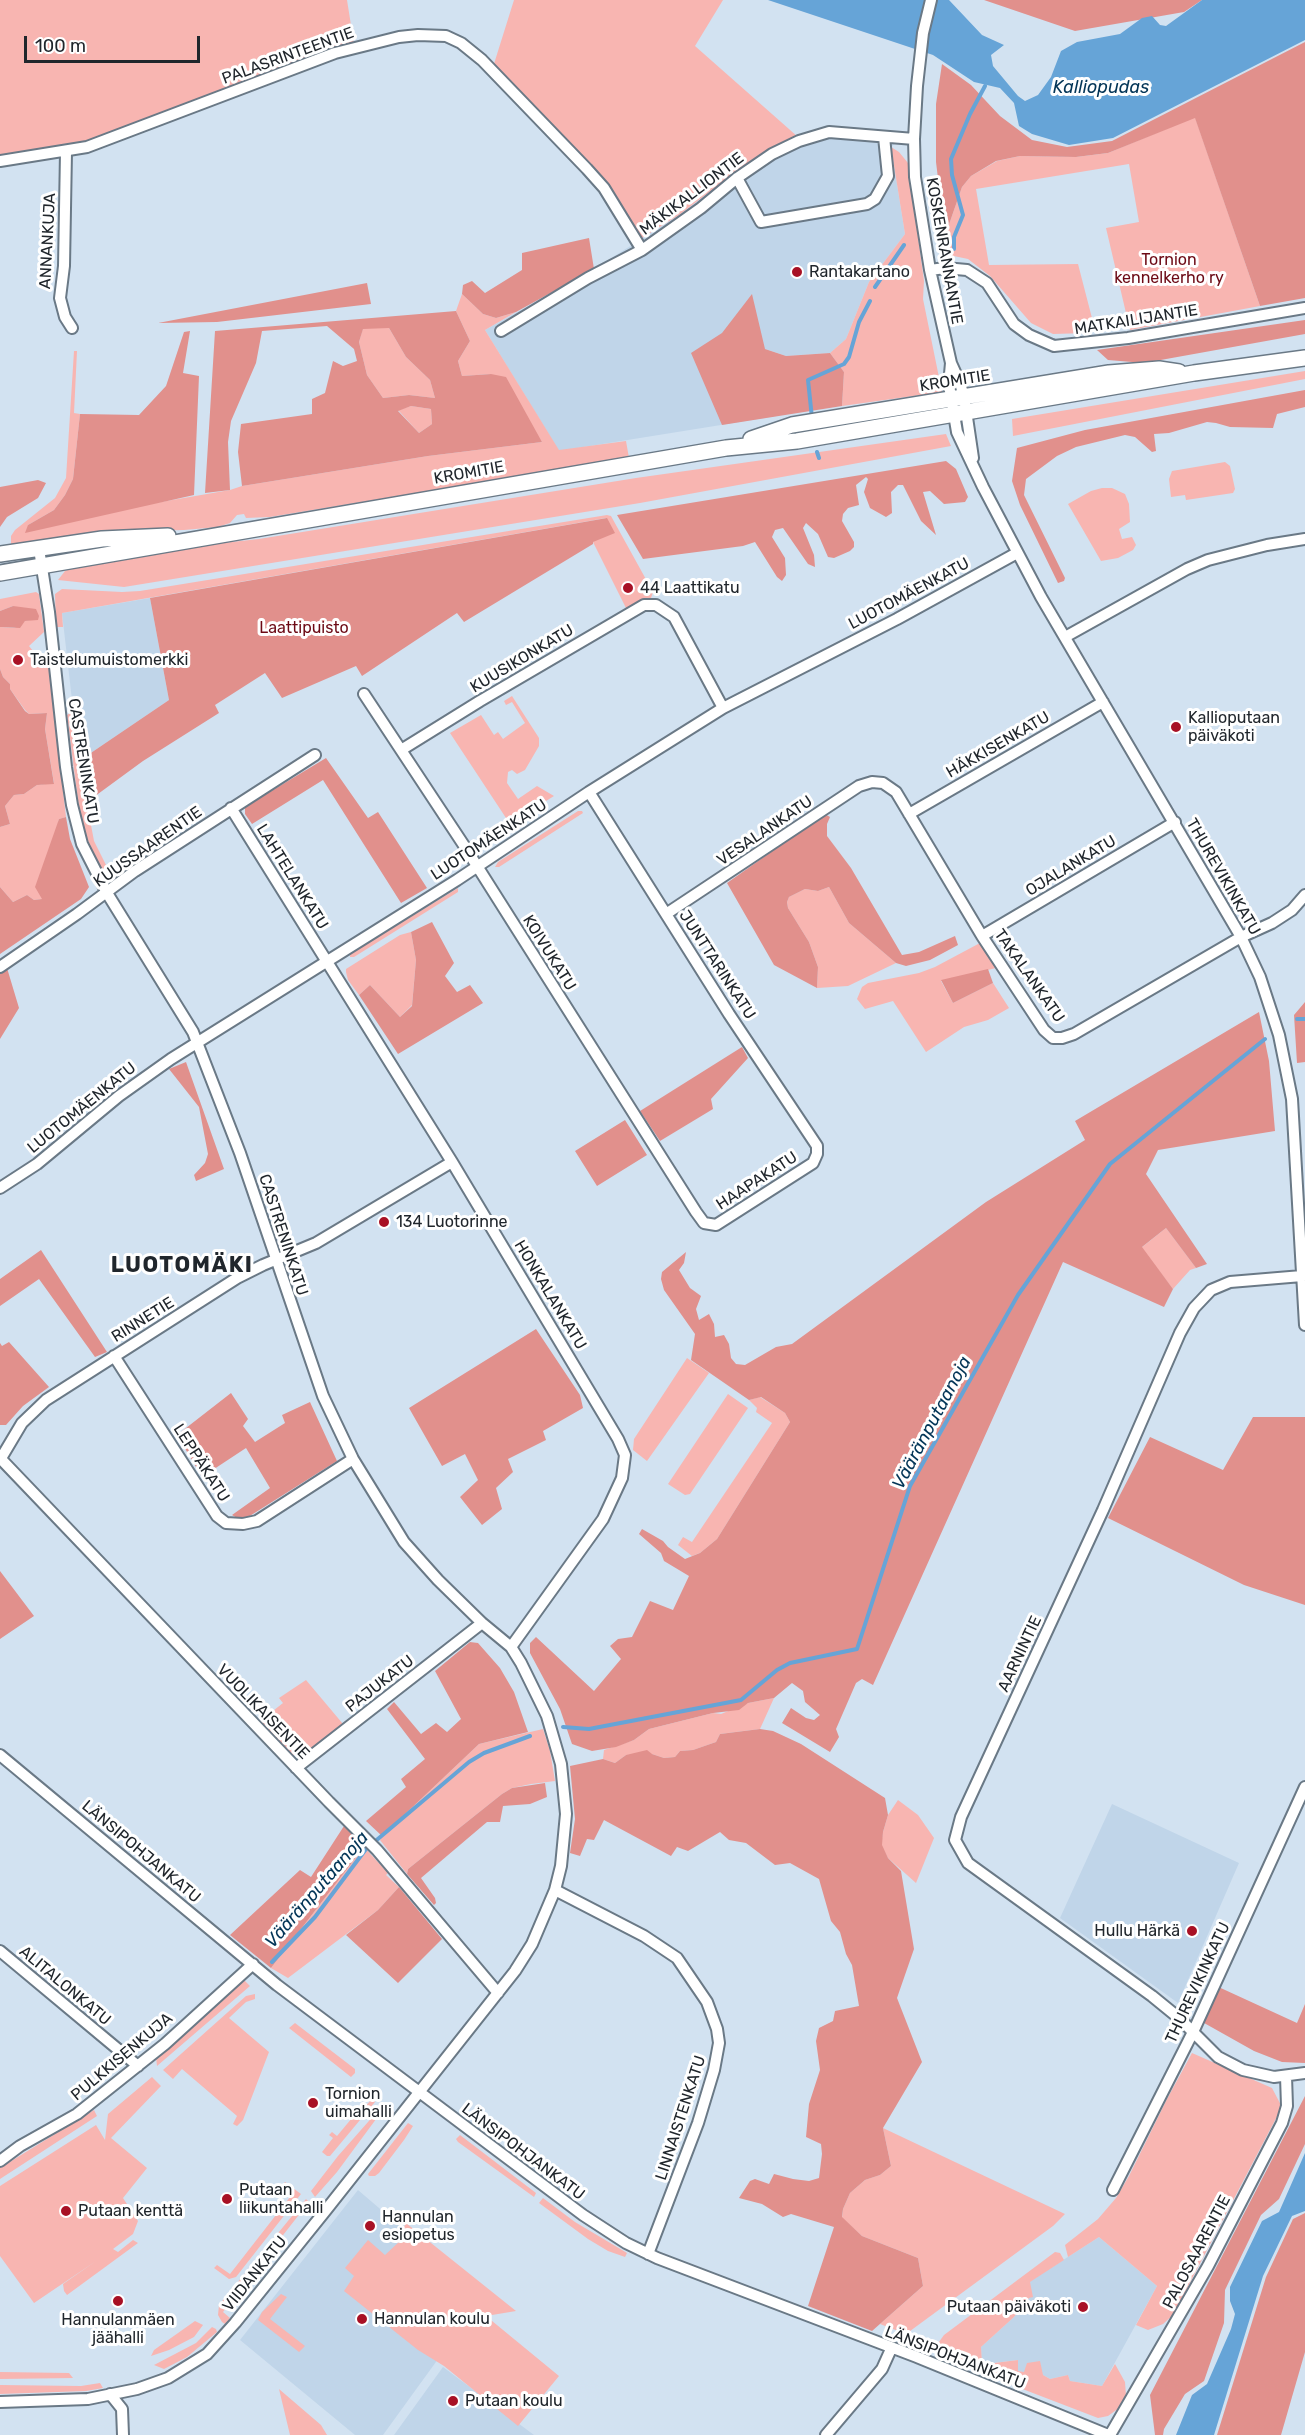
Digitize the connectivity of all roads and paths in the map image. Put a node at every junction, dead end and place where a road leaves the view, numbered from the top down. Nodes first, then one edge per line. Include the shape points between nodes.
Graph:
1 (931, 0) edge
2 (884, 137) junction
3 (914, 139) junction
4 (66, 152) junction
5 (0, 161) edge
6 (737, 178) junction
7 (642, 250) junction
8 (930, 270) junction
9 (1305, 308) edge
10 (72, 328) dead end
11 (501, 331) dead end
12 (1305, 358) edge
13 (1194, 373) junction
14 (957, 398) junction
15 (960, 414) junction
16 (726, 448) junction
17 (219, 535) junction
18 (1305, 539) edge
19 (39, 549) junction
20 (1017, 553) junction
21 (0, 554) edge
22 (43, 566) junction
23 (0, 573) edge
24 (1065, 637) junction
25 (364, 694) dead end
26 (1103, 702) junction
27 (723, 708) junction
28 (401, 750) junction
29 (315, 755) dead end
30 (884, 783) joint
31 (590, 792) junction
32 (231, 808) junction
33 (909, 814) junction
34 (1174, 822) junction
35 (477, 867) junction
36 (107, 893) junction
37 (1305, 895) edge
38 (666, 914) junction
39 (982, 936) junction
40 (1241, 937) junction
41 (326, 962) junction
42 (0, 967) edge
43 (198, 1043) junction
44 (818, 1154) joint
45 (452, 1162) junction
46 (0, 1188) edge
47 (709, 1226) joint
48 (1303, 1259) edge
49 (276, 1260) junction
50 (1302, 1276) junction
51 (1305, 1325) edge
52 (114, 1356) junction
53 (0, 1459) edge
54 (353, 1459) junction
55 (482, 1623) junction
56 (511, 1647) junction
57 (0, 1755) edge
58 (296, 1768) junction
59 (1305, 1786) edge
60 (555, 1890) junction
61 (0, 1951) edge
62 (253, 1964) junction
63 (498, 1993) junction
64 (1193, 2032) junction
65 (138, 2066) junction
66 (1305, 2073) edge
67 (1286, 2076) junction
68 (418, 2093) junction
69 (0, 2161) edge
70 (1113, 2190) dead end
71 (648, 2254) junction
72 (891, 2349) junction
73 (110, 2394) junction
74 (0, 2402) edge
75 (123, 2435) edge
76 (826, 2435) edge
77 (1109, 2435) edge

1 - 3 street, KOSKENRANNANTIE via 923,33
2 - 3 street, MÄKIKALLIONTIE
2 - 6 street, MÄKIKALLIONTIE via 814,134 772,154
2 - 6 street via 888,176 875,199 867,204 761,222
3 - 8 street, KOSKENRANNANTIE via 915,177
4 - 5 street, PALASRINTEENTIE
4 - 7 street, PALASRINTEENTIE via 335,53 399,37 446,36 482,60 604,188
4 - 10 street, ANNANKUJA via 60,298 64,317
6 - 7 street, MÄKIKALLIONTIE
7 - 11 street, MÄKIKALLIONTIE
8 - 9 street, MATKAILIJANTIE via 967,270 987,283 1014,324 1054,346 1128,338
8 - 14 street, KOSKENRANNANTIE via 951,363 949,386
12 - 13 main road, KROMITIE
13 - 14 main road, KROMITIE via 1159,369 1109,373
13 - 15 main road, KROMITIE
14 - 15 street, KOSKENRANNANTIE
14 - 16 main road, KROMITIE via 792,425
15 - 16 main road, KROMITIE via 797,441
15 - 20 street, THUREVIKINKATU via 957,432
16 - 17 main road, KROMITIE
17 - 19 main road, KROMITIE via 102,538
17 - 22 main road, KROMITIE
18 - 24 street via 1208,560
19 - 21 main road, KROMITIE
19 - 22 street, CASTRENINKATU
20 - 24 street, THUREVIKINKATU
20 - 27 street, LUOTOMÄENKATU
22 - 23 main road, KROMITIE
22 - 36 street, CASTRENINKATU via 72,805 82,844
24 - 26 street, THUREVIKINKATU
25 - 28 street, KOIVUKATU
26 - 33 street, HÄKKISENKATU
26 - 34 street, THUREVIKINKATU
27 - 28 street, KUUSIKONKATU via 675,617 661,607 644,605
27 - 31 street, LUOTOMÄENKATU
28 - 35 street, KOIVUKATU
29 - 32 street, KUUSSAARENTIE
30 - 33 street, TAKALANKATU via 896,792
30 - 38 street, VESALANKATU via 859,786
31 - 35 street, LUOTOMÄENKATU
31 - 38 street, JUNTTARINKATU
32 - 36 street, KUUSSAARENTIE
32 - 41 street, LAHTELANKATU
33 - 39 street, TAKALANKATU
34 - 39 street, OJALANKATU
34 - 40 street, THUREVIKINKATU
35 - 41 street, LUOTOMÄENKATU
35 - 47 street, KOIVUKATU via 694,1209
36 - 42 street, KUUSSAARENTIE
36 - 43 street, CASTRENINKATU
37 - 40 street via 1292,910
38 - 44 street, JUNTTARINKATU via 817,1146
39 - 40 street, TAKALANKATU via 1053,1038 1074,1034
40 - 48 street, THUREVIKINKATU via 1260,977 1286,1059
41 - 43 street, LUOTOMÄENKATU
41 - 45 street, HONKALANKATU
43 - 46 street, LUOTOMÄENKATU via 141,1079 46,1157
43 - 49 street, CASTRENINKATU
44 - 47 street, HAAPAKATU via 813,1163
45 - 49 street, RINNETIE via 316,1243
45 - 56 street, HONKALANKATU via 625,1455 622,1478 603,1519
48 - 50 street, THUREVIKINKATU
49 - 52 street, RINNETIE via 237,1278
49 - 54 street, CASTRENINKATU via 323,1396
50 - 51 street, THUREVIKINKATU
50 - 64 street, AARNINTIE via 1230,1282 1211,1290 1194,1308 961,1817 955,1840 968,1863 1152,1996
52 - 53 street, RINNETIE via 46,1400 22,1423
52 - 54 street, LEPPÄKATU via 217,1516 226,1522 257,1521
53 - 58 street, VUOLIKAISENTIE
54 - 55 street, CASTRENINKATU via 404,1542
55 - 56 street, CASTRENINKATU
55 - 58 street, PAJUKATU
56 - 60 street, CASTRENINKATU via 548,1716 563,1773 566,1814
57 - 62 street, LÄNSIPOHJANKATU
58 - 63 street, VUOLIKAISENTIE via 377,1850
59 - 64 street, THUREVIKINKATU
60 - 63 street, VIIDANKATU via 532,1944
60 - 71 street, LINNAISTENKATU via 644,1936 676,1958 707,2002 717,2029 714,2070 701,2113
61 - 65 street, ALITALONKATU
62 - 65 street, PULKKISENKUJA
62 - 68 street, LÄNSIPOHJANKATU
63 - 68 street, VIIDANKATU
64 - 67 street via 1218,2057 1243,2070
64 - 70 street, THUREVIKINKATU
65 - 69 street, PULKKISENKUJA via 77,2114
66 - 67 street
67 - 77 street, PALOSAARENTIE via 1287,2106 1282,2123 1208,2266
68 - 71 street, LÄNSIPOHJANKATU via 583,2215
68 - 73 street, VIIDANKATU via 207,2354 168,2378
71 - 72 street, LÄNSIPOHJANKATU
72 - 76 street via 882,2369
72 - 77 street, LÄNSIPOHJANKATU
73 - 74 street, VIIDANKATU
73 - 75 street via 122,2409

